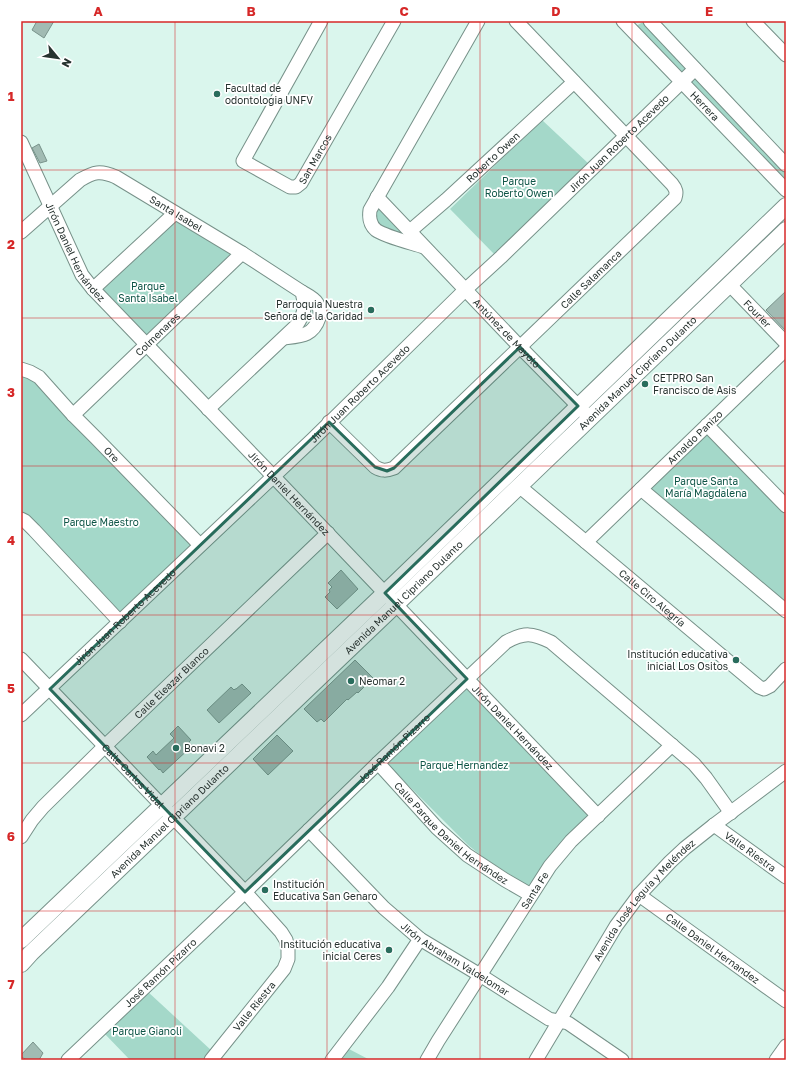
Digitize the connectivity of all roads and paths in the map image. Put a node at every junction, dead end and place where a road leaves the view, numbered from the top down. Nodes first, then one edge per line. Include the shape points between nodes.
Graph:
1 (322, 21) edge
2 (394, 21) edge
3 (478, 21) edge
4 (516, 21) edge
5 (650, 21) edge
6 (753, 21) edge
7 (630, 23) edge
8 (786, 55) edge
9 (695, 69) junction
10 (574, 82) junction
11 (682, 82) junction
12 (626, 136) junction
13 (21, 144) edge
14 (786, 165) edge
15 (786, 190) edge
16 (377, 197) junction
17 (50, 206) junction
18 (786, 206) edge
19 (175, 213) junction
20 (786, 230) edge
21 (21, 232) edge
22 (410, 232) junction
23 (426, 247) junction
24 (242, 253) junction
25 (729, 284) junction
26 (93, 289) junction
27 (465, 290) junction
28 (786, 343) edge
29 (147, 346) junction
30 (520, 347) junction
31 (786, 349) edge
32 (21, 369) edge
33 (578, 406) junction
34 (208, 409) junction
35 (73, 415) junction
36 (589, 418) junction
37 (329, 422) junction
38 (707, 425) junction
39 (273, 476) junction
40 (519, 486) junction
41 (641, 489) junction
42 (786, 506) edge
43 (21, 519) edge
44 (328, 533) junction
45 (586, 542) junction
46 (200, 545) junction
47 (385, 593) junction
48 (396, 604) junction
49 (786, 611) edge
50 (120, 622) junction
51 (21, 659) edge
52 (786, 669) edge
53 (466, 679) junction
54 (50, 689) junction
55 (21, 715) edge
56 (672, 745) junction
57 (105, 746) junction
58 (378, 763) junction
59 (786, 771) edge
60 (162, 806) junction
61 (731, 813) junction
62 (598, 816) junction
63 (173, 818) junction
64 (714, 825) junction
65 (309, 830) junction
66 (21, 837) edge
67 (786, 877) edge
68 (245, 892) junction
69 (531, 895) junction
70 (639, 895) junction
71 (420, 939) junction
72 (21, 940) edge
73 (288, 949) joint
74 (21, 964) edge
75 (480, 975) junction
76 (786, 1001) edge
77 (560, 1021) junction
78 (786, 1046) edge
79 (68, 1060) edge
80 (211, 1060) edge
81 (332, 1060) edge
82 (427, 1060) edge
83 (536, 1060) edge
84 (622, 1060) edge
85 (776, 1060) edge

1 - 2 street, San Marcos via 243,161 290,186 296,187 301,184
3 - 16 street
4 - 10 street, Calle Salamanca
5 - 9 street, Herrera
6 - 8 street
7 - 11 street, Herrera
9 - 11 street, Jirón Juan Roberto Acevedo
9 - 14 street, Herrera
10 - 12 street, Calle Salamanca
10 - 22 street, Roberto Owen
11 - 12 street, Jirón Juan Roberto Acevedo
11 - 15 street, Herrera
12 - 27 street, Jirón Juan Roberto Acevedo
12 - 30 street, Calle Salamanca via 672,184 676,190 675,198
13 - 17 street, Jirón Daniel Hernández
16 - 22 street, Antúnez de Mayolo
16 - 23 street via 369,217 375,229
17 - 19 street, Santa Isabel via 84,177 97,172 116,177
17 - 21 street
17 - 26 street, Jirón Daniel Hernández via 82,275
18 - 33 main road, Avenida Manuel Cipriano Dulanto
19 - 24 street, Santa Isabel
19 - 26 street
20 - 25 main road, Avenida Manuel Cipriano Dulanto
22 - 23 street, Antúnez de Mayolo
23 - 27 street, Antúnez de Mayolo
24 - 29 street, Colmenares
24 - 34 street, Santa Isabel via 302,292 305,310 296,326
25 - 28 street, Fourier
25 - 36 main road, Avenida Manuel Cipriano Dulanto
26 - 29 street, Jirón Daniel Hernández
27 - 30 street, Antúnez de Mayolo
27 - 37 street, Jirón Juan Roberto Acevedo
29 - 34 street, Jirón Daniel Hernández
29 - 35 street, Colmenares
30 - 33 street, Antúnez de Mayolo
30 - 37 street, Calle Salamanca via 394,468 387,471 375,467
31 - 38 street, Arnaldo Panizo
32 - 35 street, Ore via 39,377
33 - 36 street, Antúnez de Mayolo
33 - 47 main road, Avenida Manuel Cipriano Dulanto
34 - 39 street, Jirón Daniel Hernández
35 - 46 street, Ore
36 - 40 main road, Avenida Manuel Cipriano Dulanto
37 - 39 street, Jirón Juan Roberto Acevedo
38 - 41 street, Arnaldo Panizo
38 - 42 street
39 - 44 street, Jirón Daniel Hernández
39 - 46 street, Jirón Juan Roberto Acevedo
40 - 45 street, Calle Ciro Alegría
40 - 48 main road, Avenida Manuel Cipriano Dulanto
41 - 45 street, Arnaldo Panizo
41 - 49 street
43 - 50 street
44 - 47 street, Jirón Daniel Hernández
44 - 57 street, Calle Eleazar Blanco
45 - 52 street, Calle Ciro Alegría via 759,687 764,689 770,686
46 - 50 street, Jirón Juan Roberto Acevedo
47 - 48 street, Jirón Daniel Hernández
47 - 60 main road, Avenida Manuel Cipriano Dulanto
48 - 53 street, Jirón Daniel Hernández
48 - 63 main road, Avenida Manuel Cipriano Dulanto
50 - 54 street, Jirón Juan Roberto Acevedo
51 - 54 street, Calle Carlos Vidal
53 - 56 street, José Ramón Pizarro via 506,642 518,636 540,636 551,642
53 - 58 street, José Ramón Pizarro
53 - 62 street, Jirón Daniel Hernández
54 - 55 street, Jirón Juan Roberto Acevedo
54 - 57 street, Calle Carlos Vidal
56 - 61 street, José Ramón Pizarro via 694,764
56 - 62 street, Santa Fe
57 - 60 street, Calle Carlos Vidal
57 - 66 street, Calle Eleazar Blanco via 43,807
58 - 65 street, José Ramón Pizarro
58 - 69 street, Calle Parque Daniel Hernández via 437,828 467,855
59 - 61 street, Avenida José Leguía y Meléndez
60 - 63 street, Calle Carlos Vidal
60 - 72 main road, Avenida Manuel Cipriano Dulanto
61 - 64 street, Avenida José Leguía y Meléndez
62 - 69 street, Santa Fe via 559,854
63 - 68 street, Calle Carlos Vidal
63 - 74 main road, Avenida Manuel Cipriano Dulanto
64 - 67 street, Valle Riestra
64 - 70 street, Avenida José Leguía y Meléndez via 670,862
65 - 68 street, José Ramón Pizarro
65 - 71 street, Jirón Abraham Valdelomar via 384,908
68 - 73 street, Calle Carlos Vidal via 281,932
68 - 79 street, José Ramón Pizarro
69 - 75 street, Santa Fe
70 - 76 street, Calle Daniel Hernandez
70 - 77 street, Avenida José Leguía y Meléndez via 616,926
71 - 75 street, Jirón Abraham Valdelomar
71 - 81 street via 388,987
73 - 80 street, Valle Riestra via 284,969
75 - 77 street, Jirón Abraham Valdelomar via 549,1019
75 - 82 street, Santa Fe
77 - 83 street, Avenida José Leguía y Meléndez
77 - 84 street, Jirón Abraham Valdelomar via 568,1023
78 - 85 street

